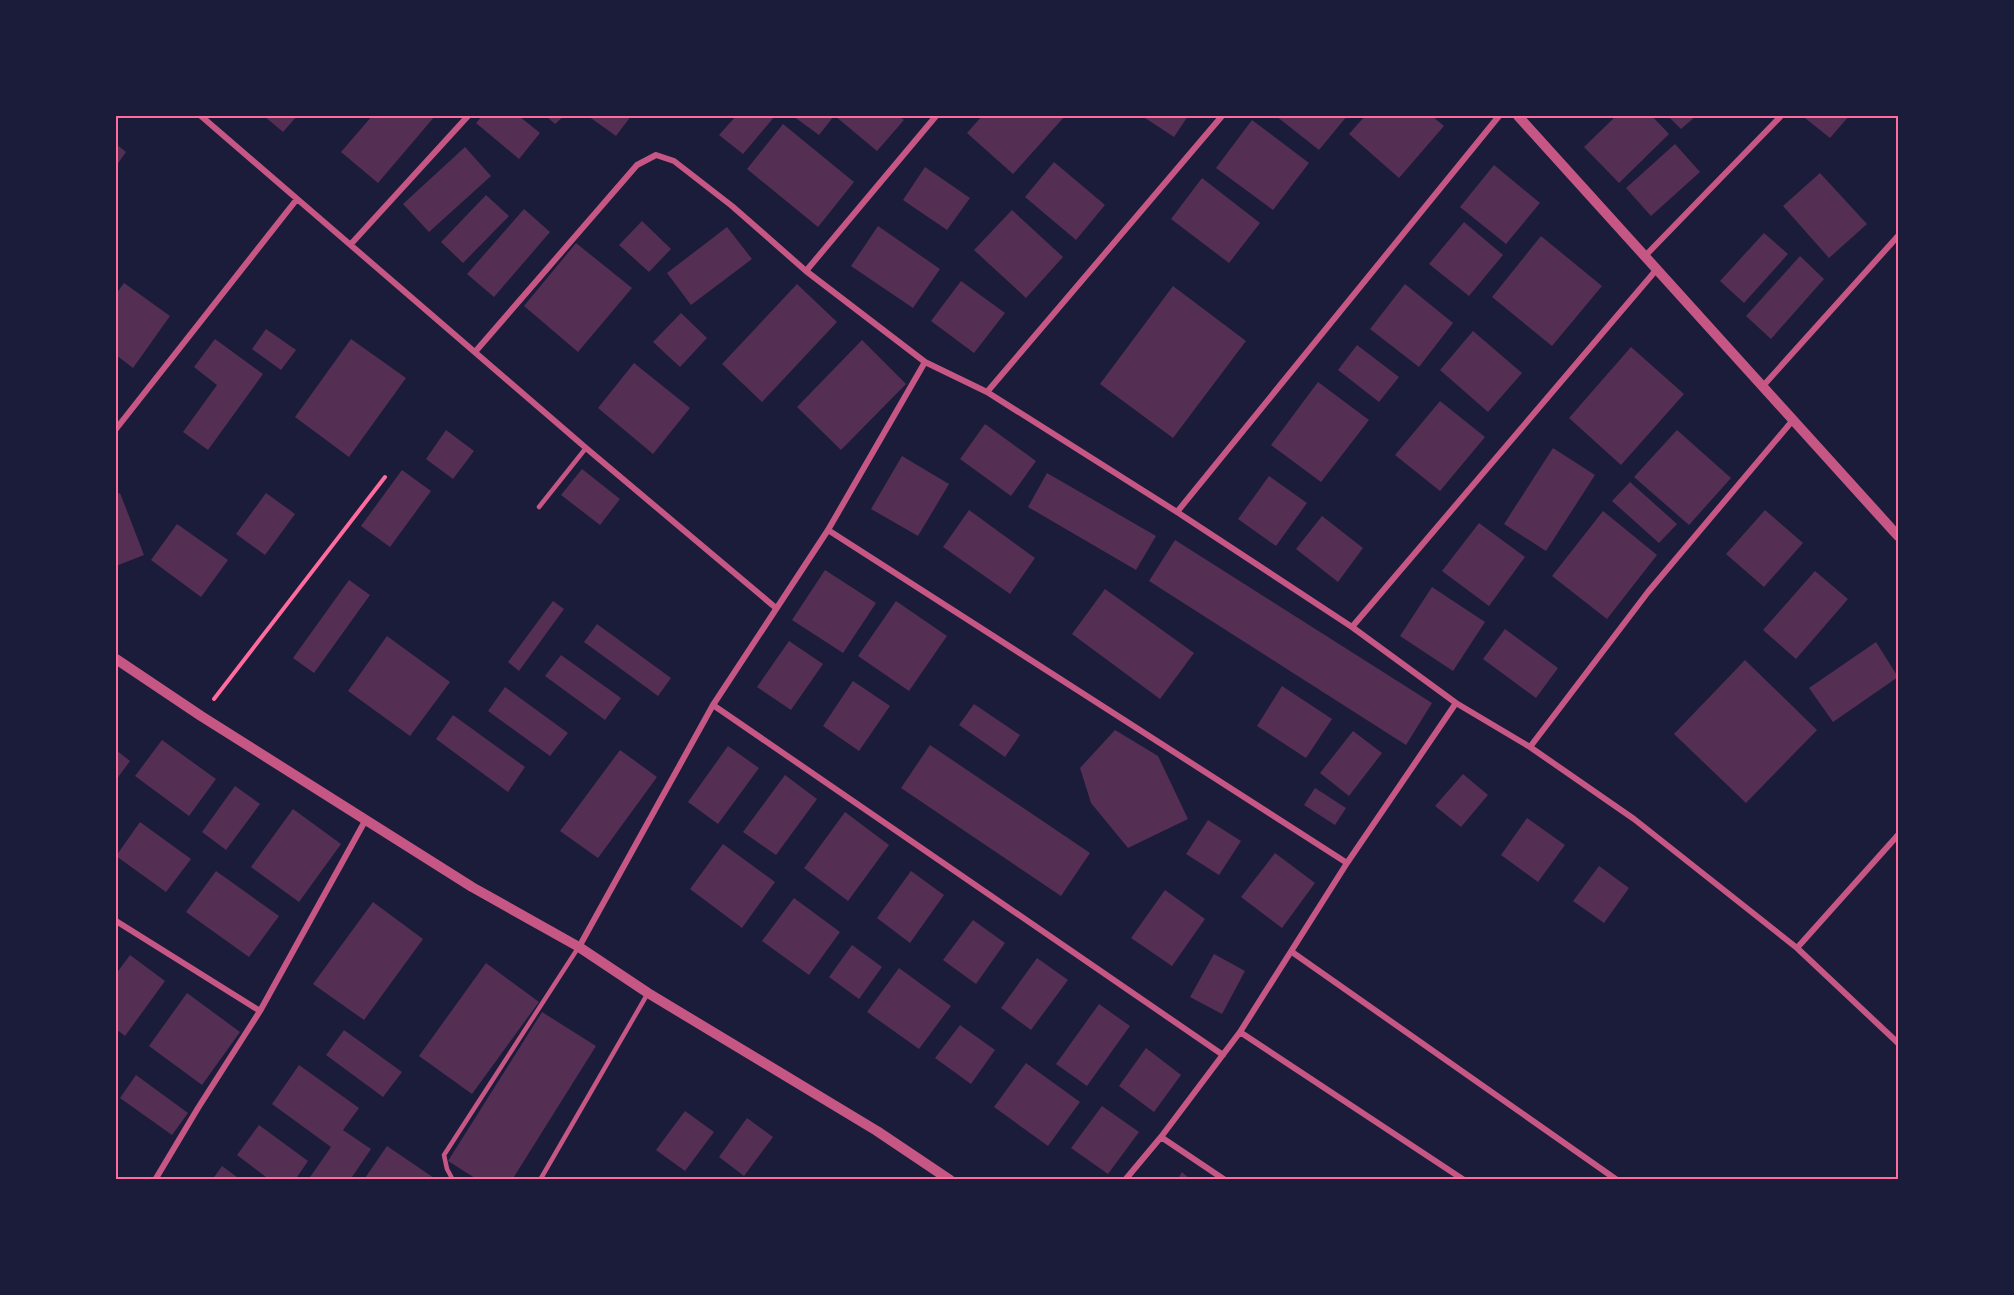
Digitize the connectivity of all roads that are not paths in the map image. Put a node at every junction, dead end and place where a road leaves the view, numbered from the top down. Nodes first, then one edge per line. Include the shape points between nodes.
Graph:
1 (201, 116) edge
2 (468, 116) edge
3 (936, 116) edge
4 (1222, 116) edge
5 (1499, 116) edge
6 (1518, 116) edge
7 (1781, 116) edge
8 (297, 199) junction
9 (1899, 236) edge
10 (351, 244) junction
11 (1645, 256) junction
12 (1657, 269) junction
13 (806, 271) junction
14 (475, 352) junction
15 (925, 362) junction
16 (1763, 386) junction
17 (987, 392) junction
18 (1793, 420) junction
19 (116, 429) edge
20 (586, 448) junction
21 (539, 507) dead end
22 (1177, 512) junction
23 (828, 530) junction
24 (1899, 536) edge
25 (776, 608) junction
26 (1352, 627) junction
27 (116, 659) edge
28 (1456, 703) junction
29 (713, 705) junction
30 (1530, 747) junction
31 (365, 820) junction
32 (1899, 835) edge
33 (1347, 863) junction
34 (116, 921) edge
35 (579, 947) junction
36 (1797, 948) junction
37 (1292, 952) junction
38 (648, 993) junction
39 (260, 1011) junction
40 (1240, 1032) junction
41 (1899, 1043) edge
42 (1223, 1054) junction
43 (1161, 1137) junction
44 (155, 1179) edge
45 (453, 1179) edge
46 (540, 1179) edge
47 (950, 1179) edge
48 (1125, 1179) edge
49 (1225, 1179) edge
50 (1464, 1179) edge
51 (1617, 1179) edge

1 - 8 street
2 - 10 street
3 - 13 street
4 - 17 street
5 - 22 street
6 - 11 street
7 - 11 street
8 - 10 street
8 - 19 street
9 - 16 street
10 - 14 street
11 - 12 street
12 - 16 street
12 - 26 street
13 - 14 street via 674,161 656,155 637,165
13 - 15 street
14 - 20 street
15 - 17 street
15 - 23 street
16 - 18 street
17 - 22 street
18 - 24 street
18 - 30 street via 1648,592
20 - 21 lane
20 - 25 street
22 - 26 street
23 - 25 street
23 - 33 street
25 - 29 street
26 - 28 street
27 - 31 street
28 - 30 street
28 - 33 street
29 - 35 street
29 - 42 street
30 - 36 street via 1634,819
31 - 35 street via 472,887
31 - 39 street
32 - 36 street
33 - 37 street
34 - 39 street
35 - 38 street
35 - 45 lane via 444,1155
36 - 41 street
37 - 40 street
37 - 51 street
38 - 46 lane
38 - 47 street
39 - 44 street
40 - 42 street
40 - 50 street
42 - 43 street
43 - 48 street
43 - 49 street

